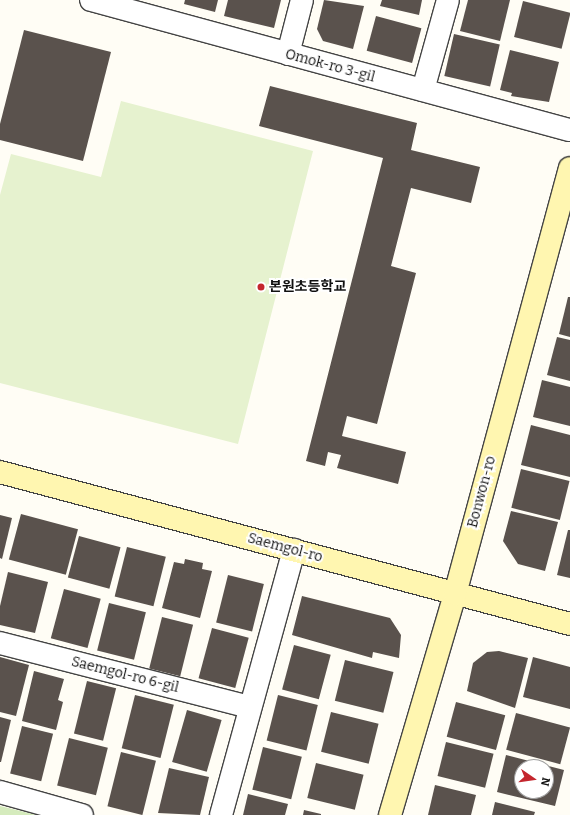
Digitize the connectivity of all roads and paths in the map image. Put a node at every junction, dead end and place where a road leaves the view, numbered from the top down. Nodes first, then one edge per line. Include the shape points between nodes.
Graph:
1 (91, 0) edge
2 (302, 0) edge
3 (448, 0) edge
4 (148, 8) edge
5 (288, 54) junction
6 (423, 90) junction
7 (570, 130) edge
8 (570, 168) edge
9 (0, 472) edge
10 (294, 550) junction
11 (455, 594) junction
12 (570, 624) edge
13 (0, 643) edge
14 (249, 707) junction
15 (0, 792) edge
16 (76, 814) edge
17 (221, 815) edge
18 (390, 815) edge

1 - 4 street, Omok-ro 3-gil
2 - 5 street
3 - 6 street
4 - 5 street, Omok-ro 3-gil
5 - 6 street, Omok-ro 3-gil
6 - 7 street, Omok-ro 3-gil
8 - 11 street, Bonwon-ro
9 - 10 street, Saemgol-ro
10 - 11 street, Saemgol-ro
10 - 14 street
11 - 12 street, Saemgol-ro
11 - 18 street, Bonwon-ro
13 - 14 street, Saemgol-ro 6-gil
14 - 17 street
15 - 16 street

